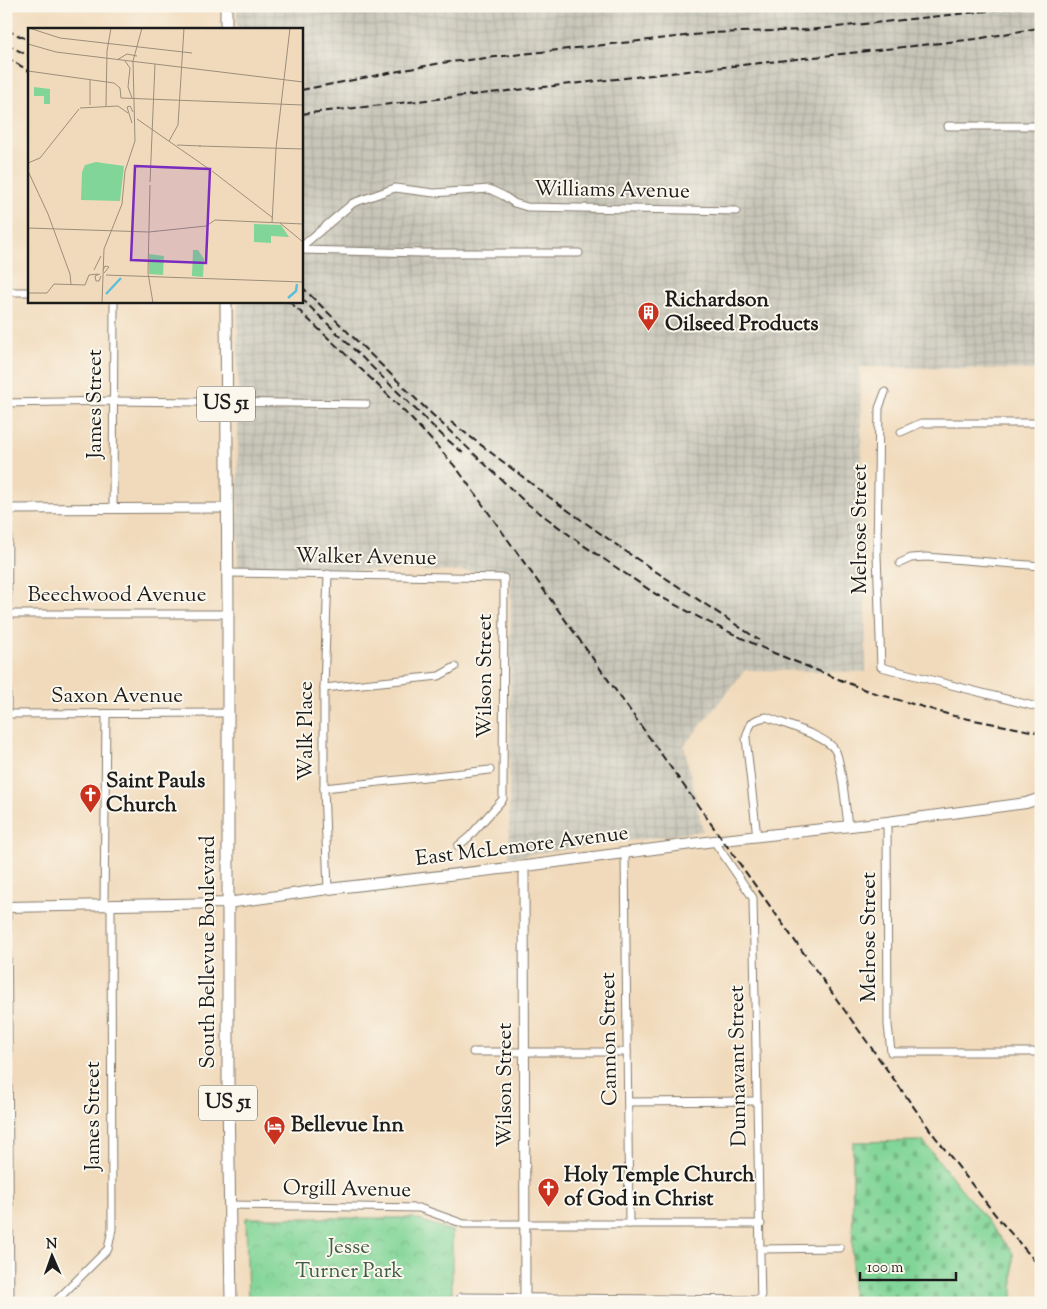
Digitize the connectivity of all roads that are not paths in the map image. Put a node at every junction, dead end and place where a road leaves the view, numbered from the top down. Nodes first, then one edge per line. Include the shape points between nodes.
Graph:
1 (226, 6) edge
2 (226, 28) edge
3 (948, 126) dead end
4 (1041, 126) edge
5 (736, 210) dead end
6 (302, 247) edge
7 (302, 248) edge
8 (579, 253) dead end
9 (6, 292) edge
10 (28, 292) edge
11 (114, 302) edge
12 (226, 302) edge
13 (885, 392) dead end
14 (114, 401) junction
15 (226, 402) junction
16 (6, 403) edge
17 (366, 404) dead end
18 (1041, 423) edge
19 (901, 432) dead end
20 (113, 508) junction
21 (228, 508) junction
22 (7, 509) edge
23 (900, 563) dead end
24 (1041, 566) edge
25 (228, 573) junction
26 (328, 574) junction
27 (504, 578) joint
28 (7, 614) edge
29 (228, 614) junction
30 (455, 667) dead end
31 (324, 688) junction
32 (1041, 708) edge
33 (6, 714) edge
34 (228, 714) junction
35 (106, 715) junction
36 (490, 770) dead end
37 (324, 788) junction
38 (1041, 798) edge
39 (887, 822) junction
40 (848, 826) junction
41 (757, 837) junction
42 (714, 841) junction
43 (458, 846) dead end
44 (625, 854) junction
45 (524, 866) junction
46 (328, 889) junction
47 (227, 903) junction
48 (108, 906) junction
49 (7, 908) edge
50 (7, 1043) edge
51 (473, 1052) dead end
52 (523, 1052) junction
53 (627, 1052) junction
54 (1041, 1052) edge
55 (757, 1101) junction
56 (628, 1102) junction
57 (230, 1205) junction
58 (629, 1224) junction
59 (761, 1224) junction
60 (525, 1225) junction
61 (840, 1248) dead end
62 (761, 1249) junction
63 (461, 1297) dead end
64 (525, 1300) edge
65 (631, 1301) edge
66 (761, 1301) edge
67 (10, 1303) edge
68 (54, 1303) edge
69 (232, 1303) edge

1 - 2 main road
3 - 4 street
5 - 6 street, Williams Avenue via 527,207 490,189 434,193 395,188 353,203
7 - 8 street, Williams Avenue via 422,253
9 - 10 street
11 - 14 street, James Street
12 - 15 main road, South Bellevue Boulevard / US 51
13 - 32 street, Melrose Street via 879,408 877,554 881,667
14 - 15 street
14 - 16 street
14 - 20 street, James Street
15 - 17 street
15 - 21 main road, South Bellevue Boulevard / US 51
18 - 19 street via 921,424
20 - 21 street
20 - 22 street
21 - 25 main road, South Bellevue Boulevard / US 51
22 - 28 street
23 - 24 street via 926,557
25 - 26 street, Walker Avenue
25 - 29 main road, South Bellevue Boulevard / US 51
26 - 27 street, Walker Avenue
26 - 31 street, Walk Place
27 - 43 street, Wilson Street via 503,799
28 - 29 street, Beechwood Avenue
28 - 33 street
29 - 34 main road, South Bellevue Boulevard / US 51
30 - 31 street via 440,676
31 - 37 street, Walk Place
33 - 35 street, Saxon Avenue
34 - 35 street, Saxon Avenue
34 - 47 main road, South Bellevue Boulevard / US 51
35 - 48 street, James Street
36 - 37 street
37 - 46 street, Walk Place
38 - 39 main road, East McLemore Avenue via 1026,803
39 - 40 main road, East McLemore Avenue
39 - 54 street, Melrose Street via 888,1025 891,1052
40 - 41 main road, East McLemore Avenue
40 - 41 street via 836,750 826,740 767,718 758,718 750,725 746,738
41 - 42 main road, East McLemore Avenue
42 - 44 main road, East McLemore Avenue
42 - 55 street, Dunnavant Street via 753,898
44 - 45 main road, East McLemore Avenue
44 - 53 street, Cannon Street
45 - 46 main road, East McLemore Avenue
45 - 52 street, Wilson Street
46 - 47 main road, East McLemore Avenue
47 - 48 main road, East McLemore Avenue
47 - 57 main road, South Bellevue Boulevard / US 51
48 - 49 main road, East McLemore Avenue
48 - 68 street, James Street via 112,1229 108,1249
49 - 50 street
50 - 67 street
51 - 52 street
52 - 53 street
52 - 60 street, Wilson Street
53 - 56 street, Cannon Street
55 - 56 street
55 - 59 street, Dunnavant Street
56 - 58 street, Cannon Street
57 - 60 street, Orgill Avenue via 419,1208 464,1224
57 - 69 main road, South Bellevue Boulevard / US 51
58 - 59 street, Orgill Avenue
58 - 60 street, Orgill Avenue
59 - 62 street, Dunnavant Street
60 - 64 street, Wilson Street
61 - 62 street
62 - 66 street, Dunnavant Street
63 - 64 street
64 - 65 street
65 - 66 street

